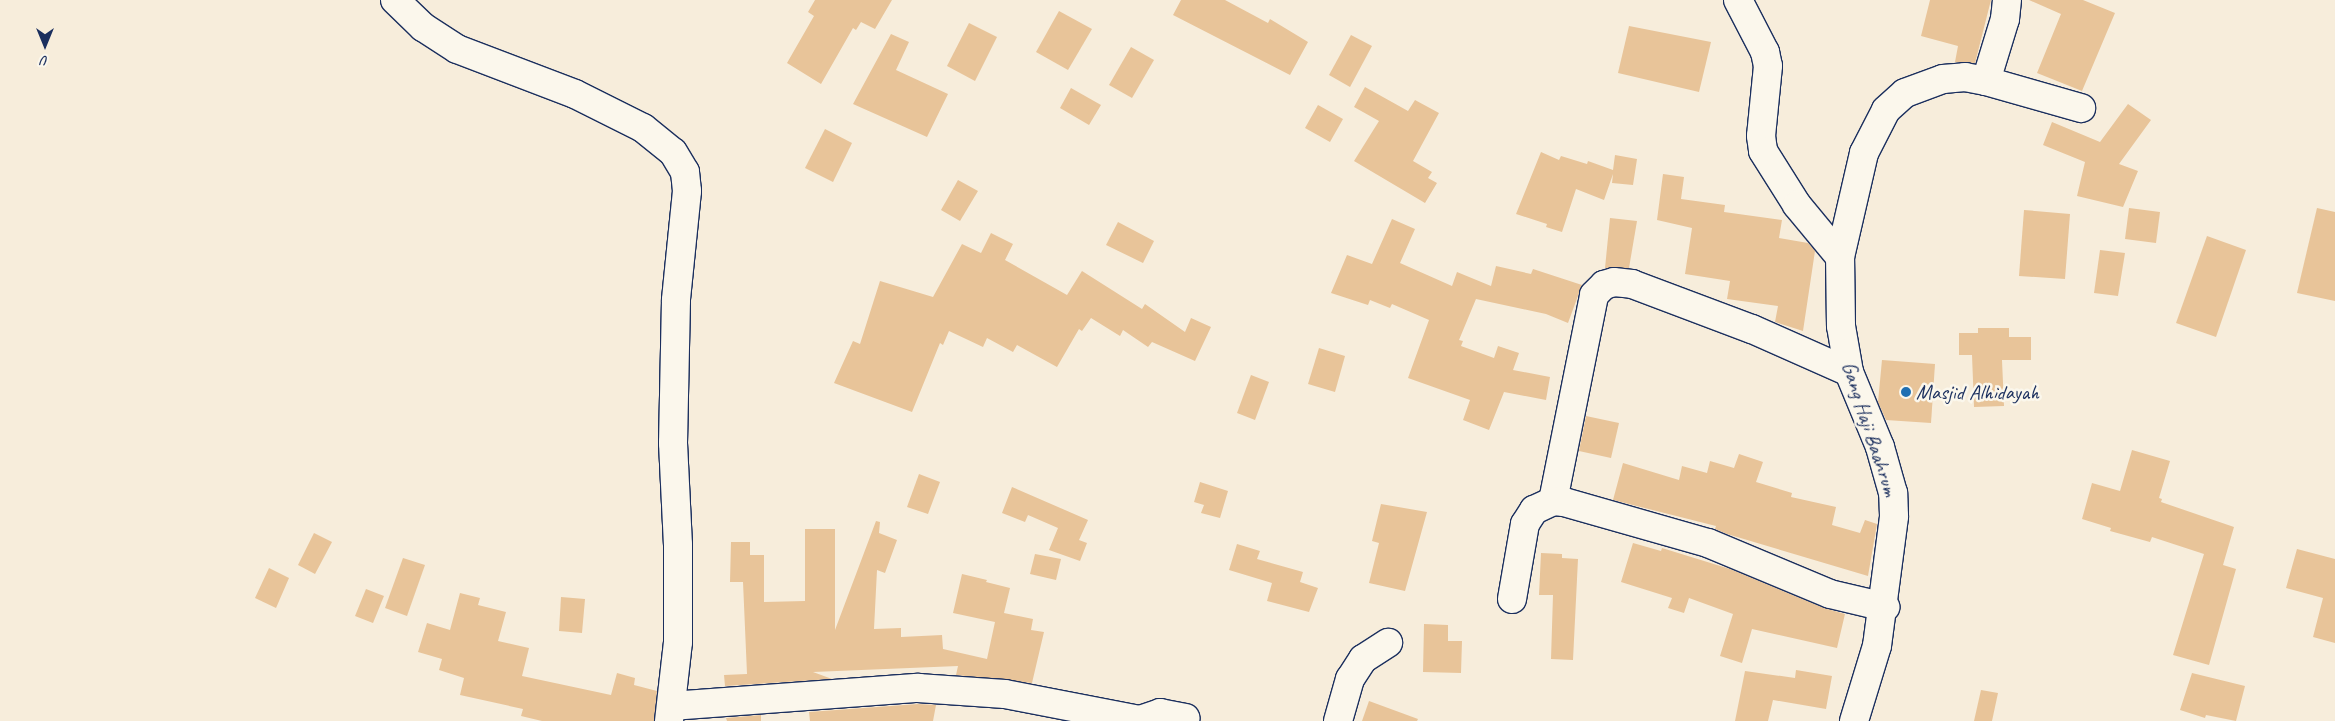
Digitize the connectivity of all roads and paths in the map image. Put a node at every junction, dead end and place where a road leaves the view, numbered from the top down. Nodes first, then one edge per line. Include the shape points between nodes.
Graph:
1 (395, 0) edge
2 (1738, 0) edge
3 (2006, 0) edge
4 (1986, 80) junction
5 (2081, 108) dead end
6 (1840, 257) junction
7 (1849, 372) junction
8 (1553, 502) junction
9 (1512, 599) dead end
10 (1885, 607) junction
11 (1388, 643) dead end
12 (670, 714) edge
13 (1186, 718) dead end
14 (1338, 721) edge
15 (1854, 721) edge

1 - 12 street via 423,27 457,49 575,94 643,128 673,152 685,172 687,191 676,300 673,444 678,642
2 - 6 street via 1765,52 1768,66 1761,136 1763,151 1797,206
3 - 4 street via 2005,19
4 - 5 street, Gang Haji Baahrum
4 - 6 street, Gang Haji Baahrum via 1965,77 1943,79 1904,93 1886,110 1864,153
6 - 7 street, Gang Haji Baahrum via 1841,326
7 - 8 street via 1752,329 1632,284 1604,284 1594,295
7 - 10 street, Gang Haji Baahrum via 1880,447 1893,493 1894,516
8 - 9 street via 1534,510 1526,524
8 - 10 street via 1564,502 1708,543 1830,594
10 - 15 street, Gang Haji Baahrum via 1878,646
11 - 14 street via 1363,659 1350,679
12 - 13 street via 918,688 1006,694 1140,720 1160,713

